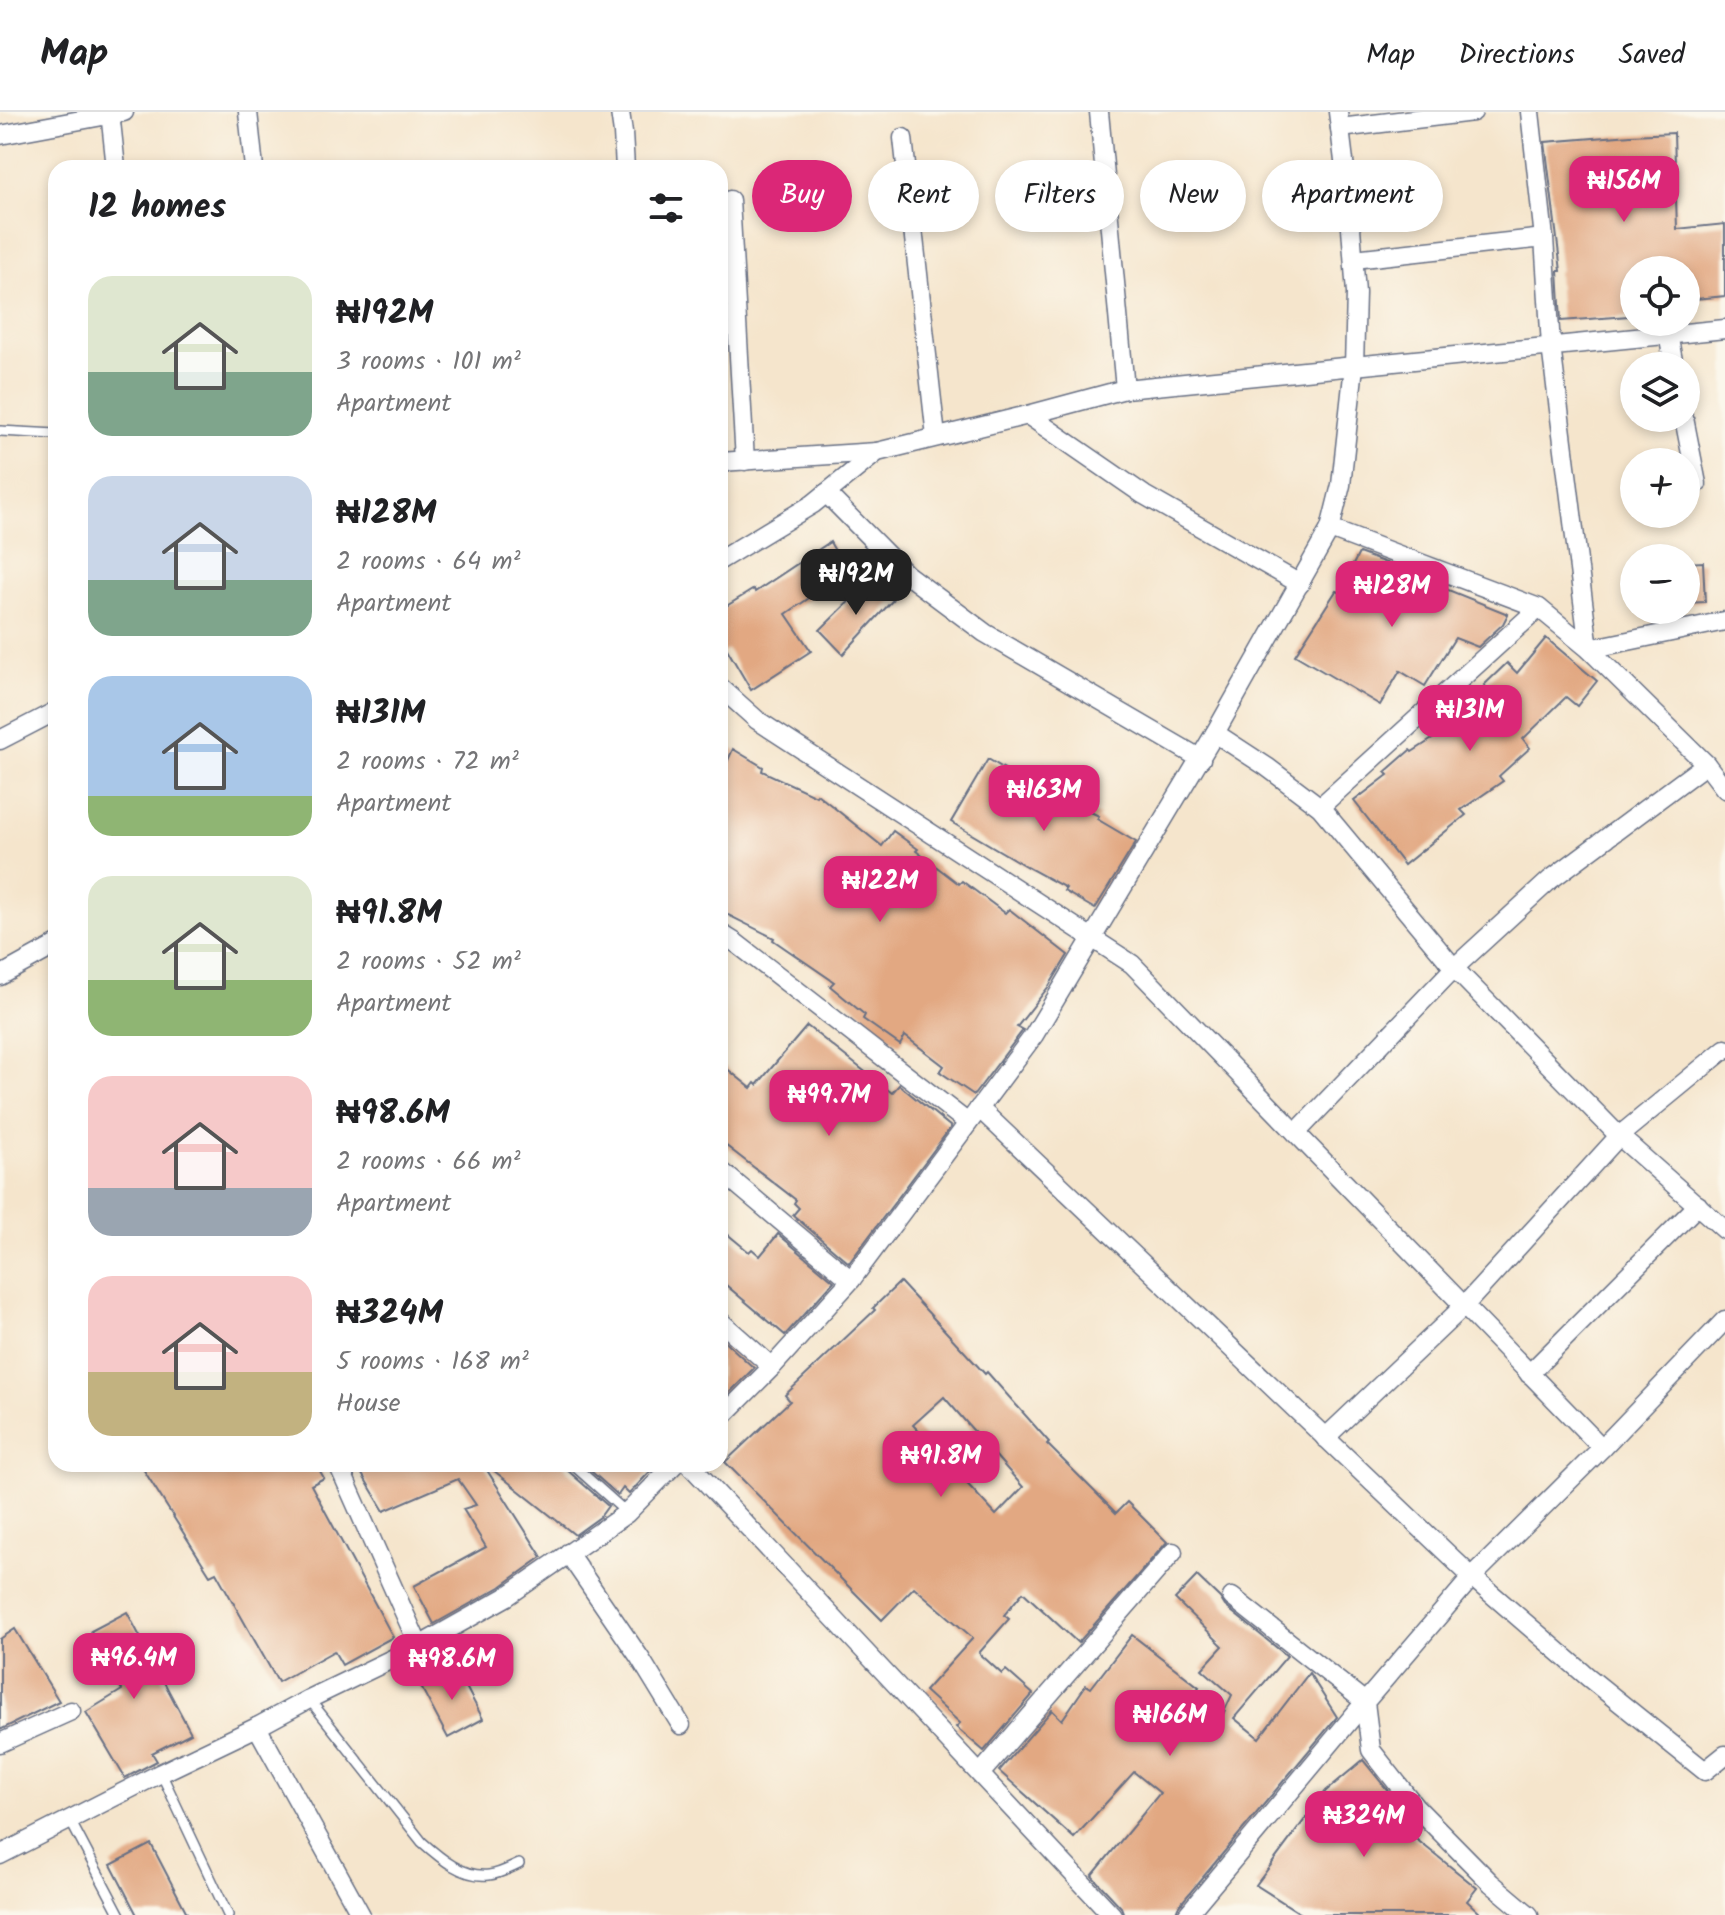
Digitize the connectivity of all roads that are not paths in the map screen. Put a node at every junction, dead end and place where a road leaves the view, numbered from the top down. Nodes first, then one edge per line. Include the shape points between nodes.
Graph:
1 (248, 112) edge
2 (620, 112) edge
3 (1099, 112) edge
4 (1473, 112) edge
5 (1530, 112) edge
6 (115, 113) edge
7 (1339, 120) edge
8 (0, 135) edge
9 (903, 138) dead end
10 (116, 160) edge
11 (253, 160) edge
12 (625, 160) edge
13 (730, 200) dead end
14 (1544, 238) junction
15 (1354, 259) junction
16 (1725, 329) edge
17 (1700, 331) edge
18 (1648, 336) edge
19 (1551, 346) junction
20 (1354, 366) junction
21 (1125, 389) junction
22 (1028, 415) junction
23 (0, 431) edge
24 (48, 434) edge
25 (936, 437) junction
26 (877, 452) junction
27 (745, 461) junction
28 (728, 462) edge
29 (826, 493) junction
30 (1330, 529) junction
31 (728, 555) edge
32 (1300, 584) junction
33 (1539, 608) junction
34 (1725, 621) edge
35 (1589, 649) junction
36 (728, 694) edge
37 (48, 715) edge
38 (1215, 733) junction
39 (0, 740) edge
40 (1201, 759) junction
41 (1706, 764) junction
42 (1725, 789) edge
43 (1320, 807) junction
44 (728, 938) edge
45 (1092, 939) junction
46 (48, 949) edge
47 (1454, 968) junction
48 (0, 976) edge
49 (1725, 1049) edge
50 (974, 1115) junction
51 (1296, 1133) junction
52 (1619, 1136) junction
53 (728, 1177) edge
54 (1698, 1205) junction
55 (1725, 1230) edge
56 (851, 1280) junction
57 (1464, 1306) junction
58 (1725, 1320) edge
59 (728, 1328) edge
60 (772, 1367) junction
61 (1529, 1374) junction
62 (728, 1411) edge
63 (1325, 1438) junction
64 (1602, 1448) junction
65 (342, 1472) edge
66 (581, 1472) edge
67 (667, 1472) edge
68 (697, 1472) edge
69 (627, 1513) junction
70 (1173, 1552) dead end
71 (568, 1553) junction
72 (1472, 1577) junction
73 (1232, 1597) dead end
74 (419, 1646) junction
75 (309, 1699) junction
76 (1365, 1702) junction
77 (71, 1711) dead end
78 (681, 1725) dead end
79 (257, 1727) junction
80 (0, 1743) edge
81 (1725, 1755) edge
82 (161, 1773) junction
83 (980, 1774) junction
84 (70, 1820) junction
85 (0, 1855) edge
86 (519, 1864) dead end
87 (120, 1915) edge
88 (228, 1915) edge
89 (361, 1915) edge
90 (1112, 1915) edge
91 (1187, 1915) edge
92 (1529, 1915) edge

1 - 11 street
2 - 12 street
3 - 21 street
4 - 7 street
5 - 14 street
6 - 8 street
6 - 10 street
7 - 15 street
9 - 25 street
13 - 27 street
14 - 15 street
14 - 19 street
15 - 20 street
16 - 17 street
18 - 19 street
19 - 20 street
19 - 35 street
20 - 21 street
20 - 30 street via 1341,485
21 - 22 street
22 - 25 street
22 - 32 street via 1144,495
23 - 24 lane
25 - 26 street
26 - 27 street
26 - 29 street
27 - 28 street
29 - 31 street
29 - 40 street via 906,574 985,633
30 - 32 street
30 - 33 street
32 - 38 street
33 - 35 street
33 - 43 street
34 - 35 street
35 - 41 street
36 - 45 street via 757,720
37 - 39 street
38 - 40 street
38 - 43 street
40 - 45 street
41 - 42 street
41 - 47 street via 1550,880
43 - 47 street
44 - 50 street
45 - 50 street via 1034,1035
45 - 51 street via 1132,964
46 - 48 street
47 - 51 street
47 - 52 street
49 - 52 street
50 - 56 street
50 - 63 street
51 - 57 street
52 - 54 street
52 - 57 street
53 - 56 street
54 - 55 street
54 - 61 street
56 - 60 street
57 - 61 street
57 - 63 street
58 - 64 street
59 - 60 street
60 - 62 street
61 - 64 street
63 - 72 street
64 - 72 street
65 - 74 street
66 - 69 lane
67 - 69 street
68 - 83 street
69 - 71 street
70 - 83 street
71 - 74 street via 506,1597
71 - 78 street
72 - 76 street
72 - 81 street via 1705,1771
73 - 76 street
74 - 75 street
75 - 79 street
75 - 86 lane via 422,1842 443,1861 489,1875
76 - 91 street
76 - 92 street via 1371,1750 1415,1806
77 - 80 street
79 - 82 street
79 - 89 street
82 - 84 street
82 - 88 lane
83 - 90 street
84 - 85 street
84 - 87 lane

